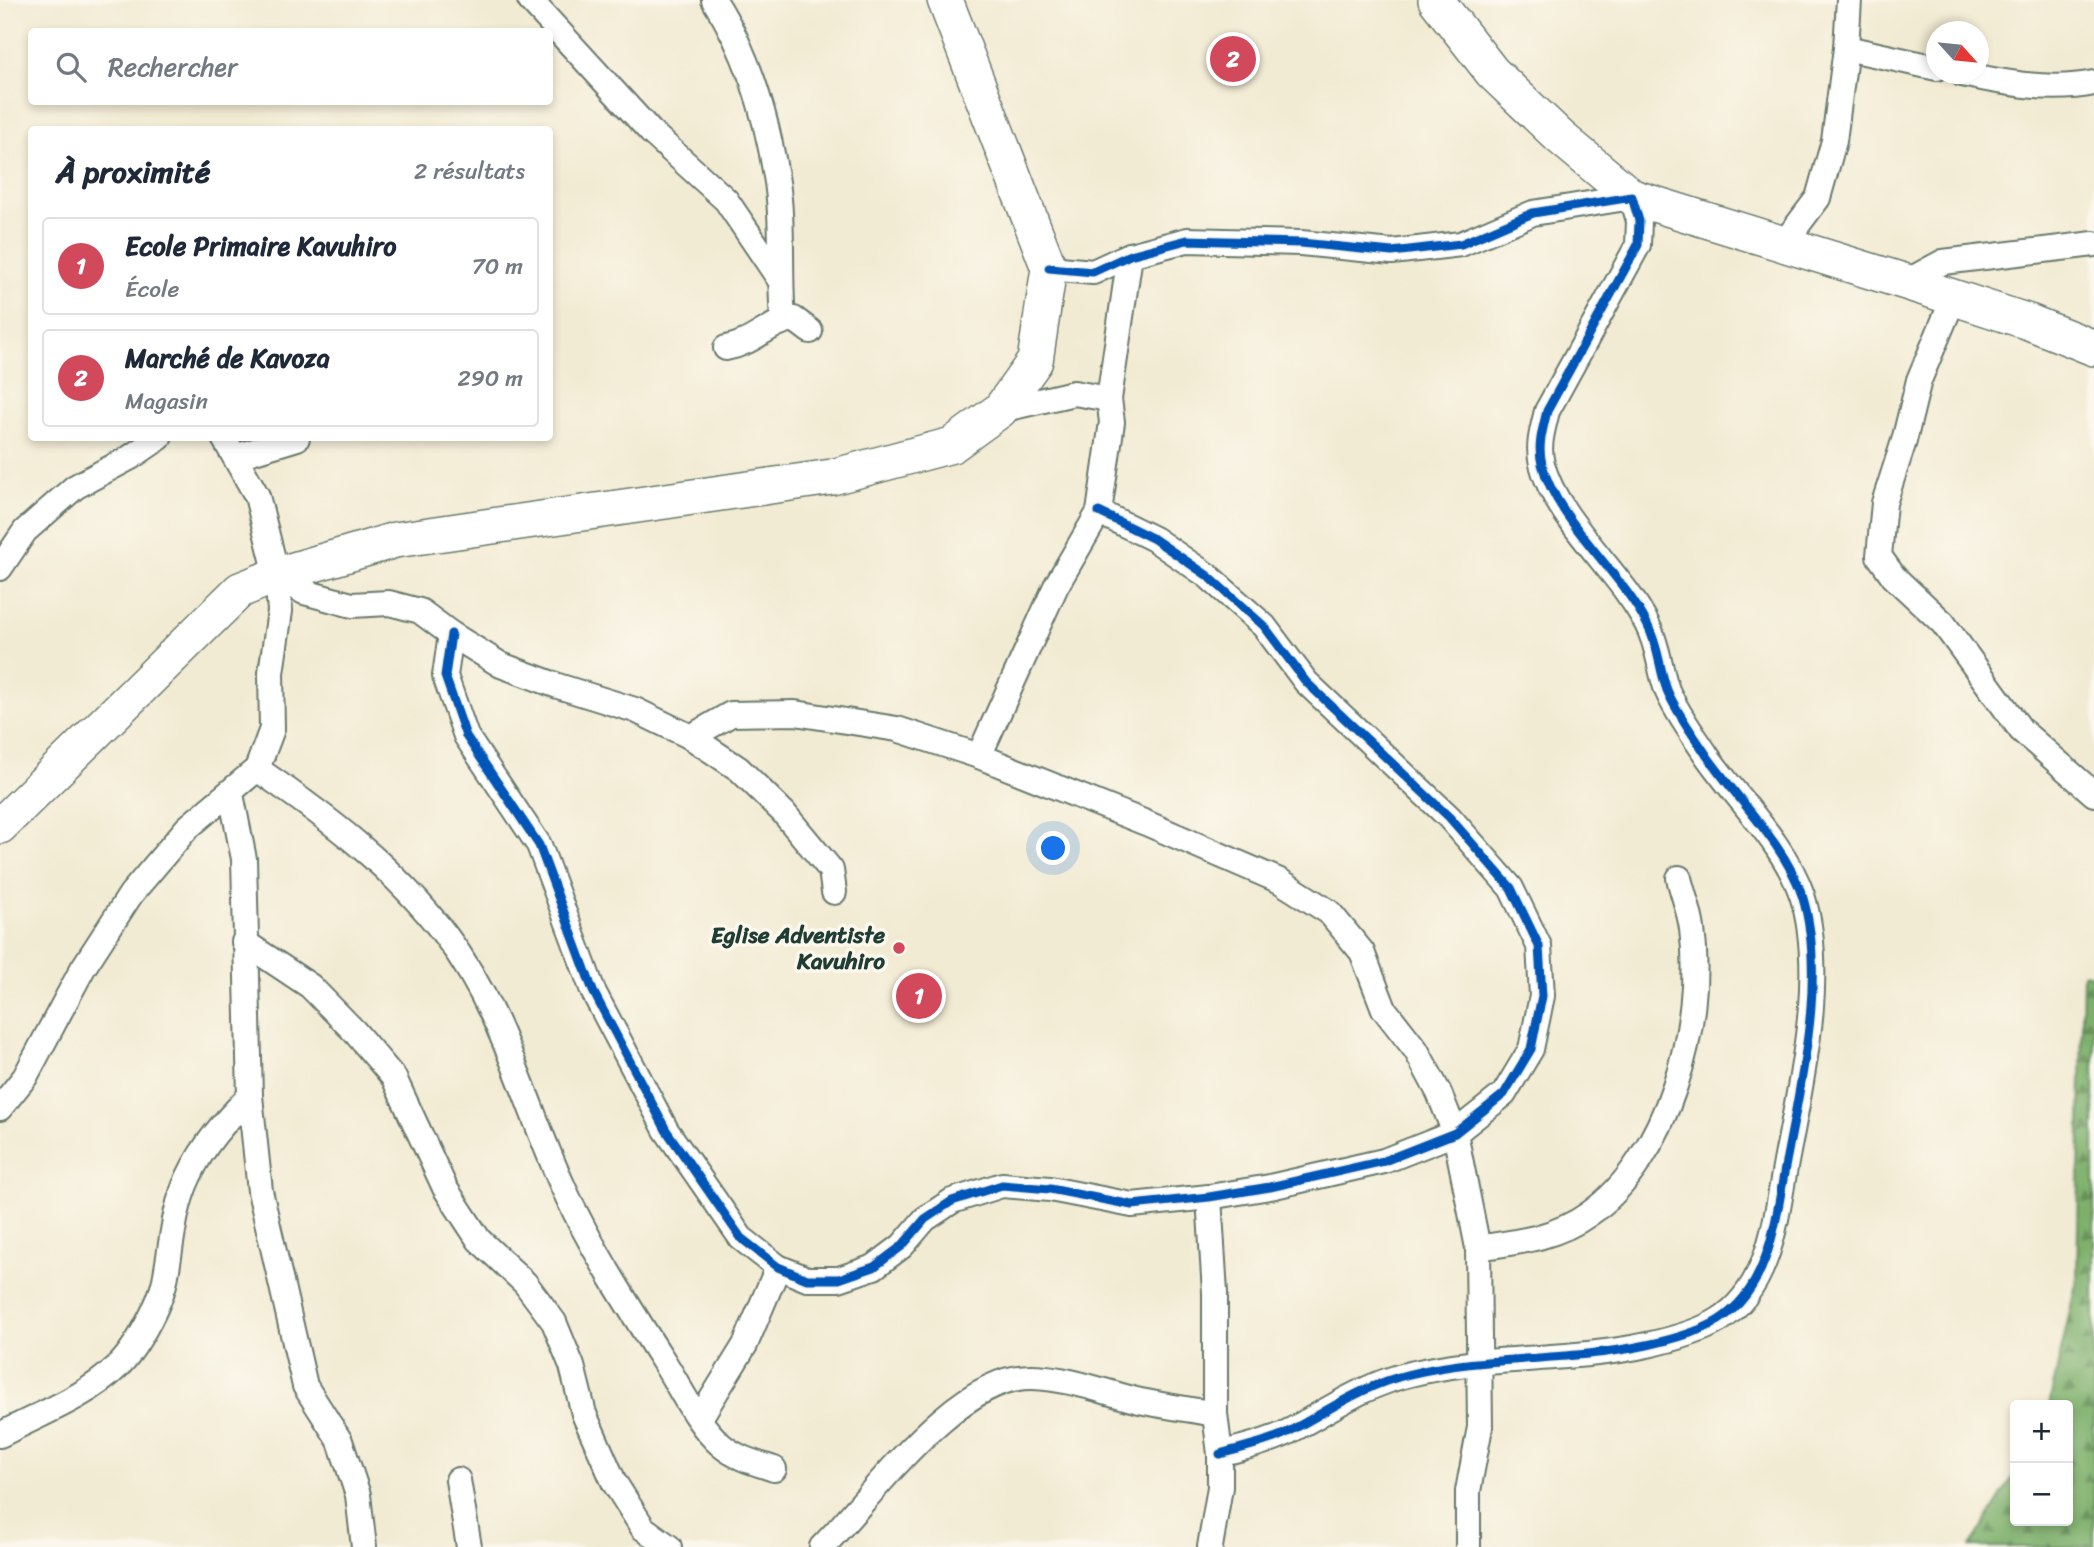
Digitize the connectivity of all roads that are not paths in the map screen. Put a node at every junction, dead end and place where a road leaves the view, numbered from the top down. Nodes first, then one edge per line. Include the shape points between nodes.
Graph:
1 (530, 0) edge
2 (715, 0) edge
3 (945, 0) edge
4 (1436, 0) edge
5 (1849, 0) edge
6 (1846, 48) junction
7 (1926, 66) edge
8 (1989, 80) edge
9 (2094, 83) edge
10 (1632, 197) junction
11 (1784, 243) junction
12 (2094, 244) edge
13 (1130, 254) junction
14 (1049, 268) junction
15 (780, 280) junction
16 (1906, 282) junction
17 (1954, 297) junction
18 (783, 320) junction
19 (810, 331) dead end
20 (726, 348) dead end
21 (2094, 348) edge
22 (1109, 398) junction
23 (1000, 410) junction
24 (155, 441) edge
25 (275, 441) edge
26 (231, 447) edge
27 (1099, 512) junction
28 (0, 568) edge
29 (277, 575) junction
30 (451, 635) junction
31 (691, 737) junction
32 (979, 756) junction
33 (257, 769) junction
34 (231, 794) junction
35 (2094, 794) edge
36 (0, 826) edge
37 (1679, 878) dead end
38 (834, 892) dead end
39 (244, 943) junction
40 (250, 1096) junction
41 (0, 1108) edge
42 (1455, 1133) junction
43 (1209, 1197) junction
44 (1478, 1248) junction
45 (778, 1267) junction
46 (1480, 1365) junction
47 (1215, 1414) junction
48 (700, 1419) junction
49 (0, 1435) edge
50 (1220, 1454) junction
51 (774, 1469) dead end
52 (458, 1480) dead end
53 (364, 1547) edge
54 (469, 1547) edge
55 (669, 1547) edge
56 (822, 1547) edge
57 (1210, 1547) edge
58 (1468, 1547) edge

1 - 15 street via 651,132 726,201
2 - 15 street via 758,92 777,178
3 - 14 highway
4 - 10 highway via 1492,72
5 - 6 street
6 - 7 street
6 - 11 street via 1834,141 1818,198
8 - 9 street via 2068,88
10 - 11 highway
10 - 13 street via 1533,212 1461,244 1392,252 1301,243 1187,240
10 - 46 street via 1639,221 1638,245 1547,411 1540,438 1541,464 1559,501 1647,622 1661,656 1667,690 1680,712 1707,756 1767,832 1801,893 1812,968 1807,1031 1772,1238 1743,1299 1718,1320 1671,1339 1608,1353
11 - 16 highway
12 - 16 street via 1943,262
13 - 14 street via 1093,272
13 - 22 street
14 - 23 highway via 1035,361
15 - 18 street
16 - 17 highway
17 - 21 highway
17 - 35 street via 1919,380 1884,503 1879,555 1894,577 1943,623 2021,730
18 - 19 street via 794,319
18 - 20 street via 745,345
22 - 23 street via 1074,393
22 - 27 street via 1112,422
23 - 29 highway via 952,445 832,477 395,540
24 - 28 street via 75,487 25,531
25 - 26 street
26 - 29 street via 257,496
27 - 32 street via 1056,586
27 - 42 street via 1154,539 1209,576 1264,626 1306,682 1449,817 1511,888 1539,946 1542,996 1531,1049 1504,1094
29 - 30 street via 304,592 352,606 389,603 420,611
29 - 33 street via 280,611 271,673 272,729
29 - 36 highway via 240,590
30 - 31 street via 501,664 635,710
30 - 45 street via 445,676 466,736 539,845 599,1003 666,1130 741,1238
31 - 32 street via 732,715 795,713 897,729
31 - 38 street via 739,769 783,812 831,870
32 - 42 street via 1280,881 1329,912 1363,952 1384,1009 1416,1050
33 - 34 street
33 - 48 street via 315,809 387,870 446,936 491,1008 565,1190
34 - 39 street via 244,859
34 - 41 street via 187,828 131,894 83,968 25,1077
37 - 44 street via 1692,930 1686,1056 1638,1164 1617,1192 1588,1216 1541,1238
39 - 40 street
39 - 55 street via 310,986 394,1078 444,1188 478,1240 525,1283 554,1322 584,1414 614,1482 643,1528
40 - 49 street via 214,1132 188,1177 172,1228 164,1283 143,1331 118,1367 81,1394
40 - 53 street via 260,1191 305,1387 340,1441 358,1495
42 - 43 street via 1384,1161
42 - 44 street
43 - 45 street via 1132,1205 1002,1185 951,1201 874,1267 839,1279 807,1279
43 - 47 street
44 - 46 street
45 - 48 street via 746,1345
46 - 50 street via 1409,1374 1353,1393 1284,1434
46 - 58 street via 1480,1427 1468,1491
47 - 50 street
47 - 56 street via 1136,1400 1084,1383 1030,1377 990,1385 946,1416
48 - 51 street via 721,1445
50 - 57 street via 1220,1487
52 - 54 street

